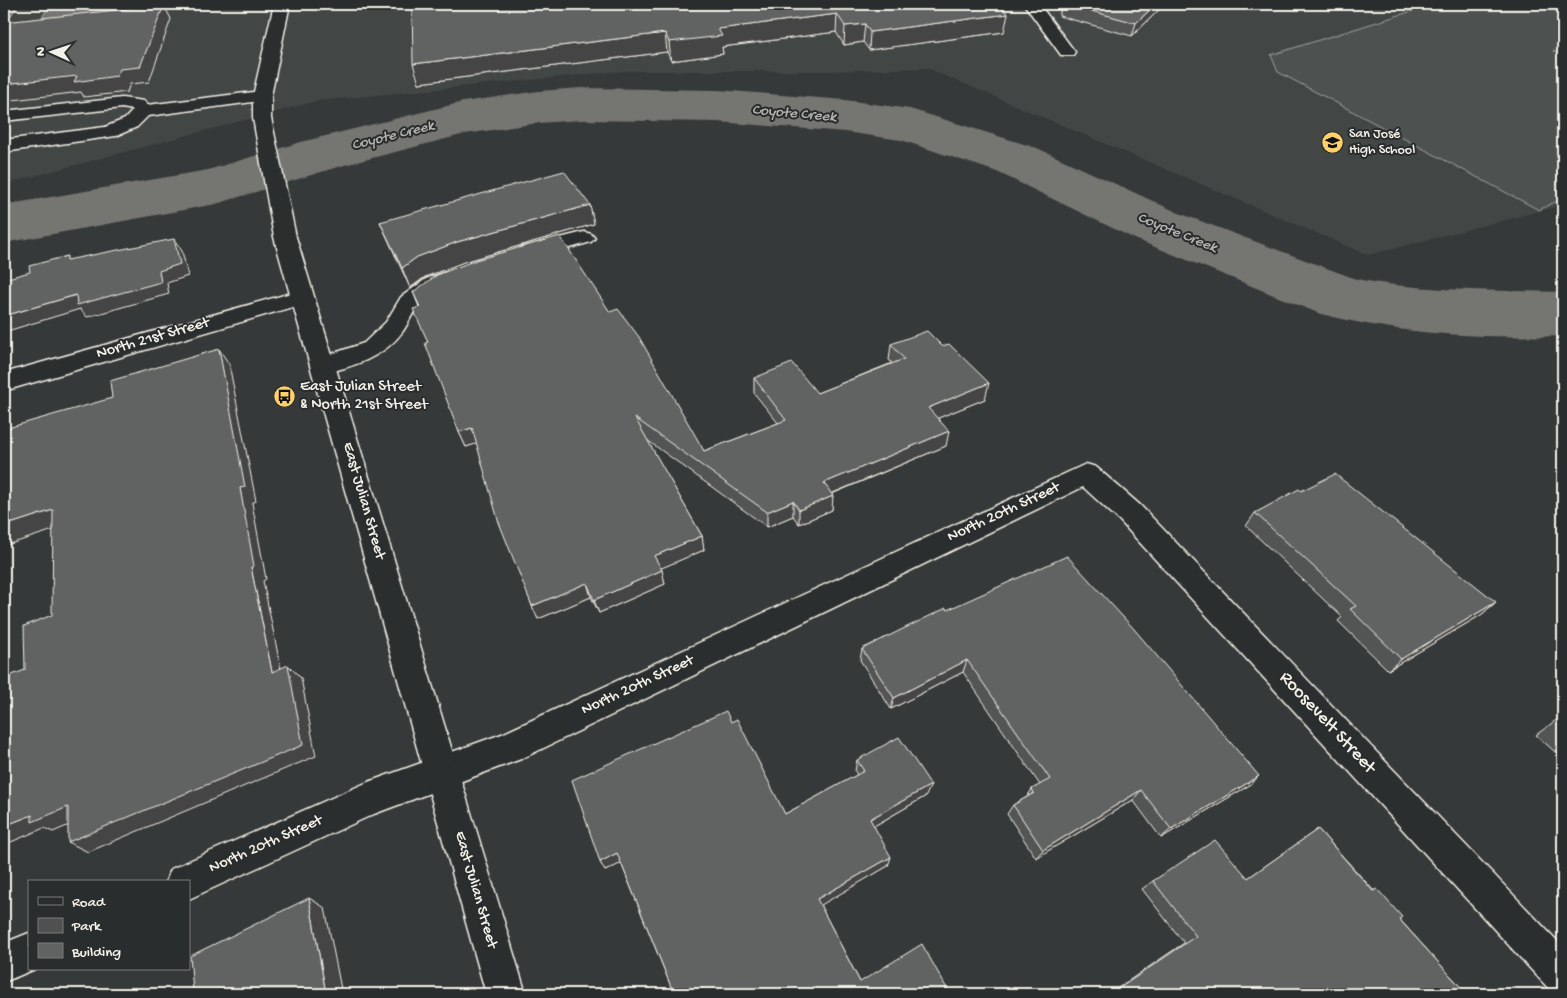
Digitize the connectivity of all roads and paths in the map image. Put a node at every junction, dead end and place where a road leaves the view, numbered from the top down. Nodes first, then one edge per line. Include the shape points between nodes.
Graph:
1 (282, 4) edge
2 (1031, 4) edge
3 (1067, 52) dead end
4 (262, 96) junction
5 (142, 111) junction
6 (4, 116) edge
7 (4, 146) edge
8 (584, 238) edge
9 (509, 258) edge
10 (465, 272) edge
11 (302, 297) junction
12 (323, 366) junction
13 (4, 382) edge
14 (1086, 474) joint
15 (441, 772) junction
16 (188, 880) edge
17 (28, 952) edge
18 (4, 963) edge
19 (1563, 975) edge
20 (506, 994) edge

1 - 4 main road, East Julian Street
2 - 3 main road
4 - 5 main road
4 - 11 main road, East Julian Street via 262,118 285,237
5 - 6 main road via 138,105 122,103
5 - 7 main road via 131,123 109,132
8 - 9 main road
10 - 12 main road via 434,284 409,302 394,327 372,348
11 - 12 main road, East Julian Street
11 - 13 main road, North 21st Street
12 - 15 main road, East Julian Street
14 - 15 main road, North 20th Street via 509,748
14 - 19 main road, Roosevelt Street via 1130,513
15 - 16 main road, North 20th Street via 368,799
15 - 20 main road, East Julian Street
17 - 18 main road

